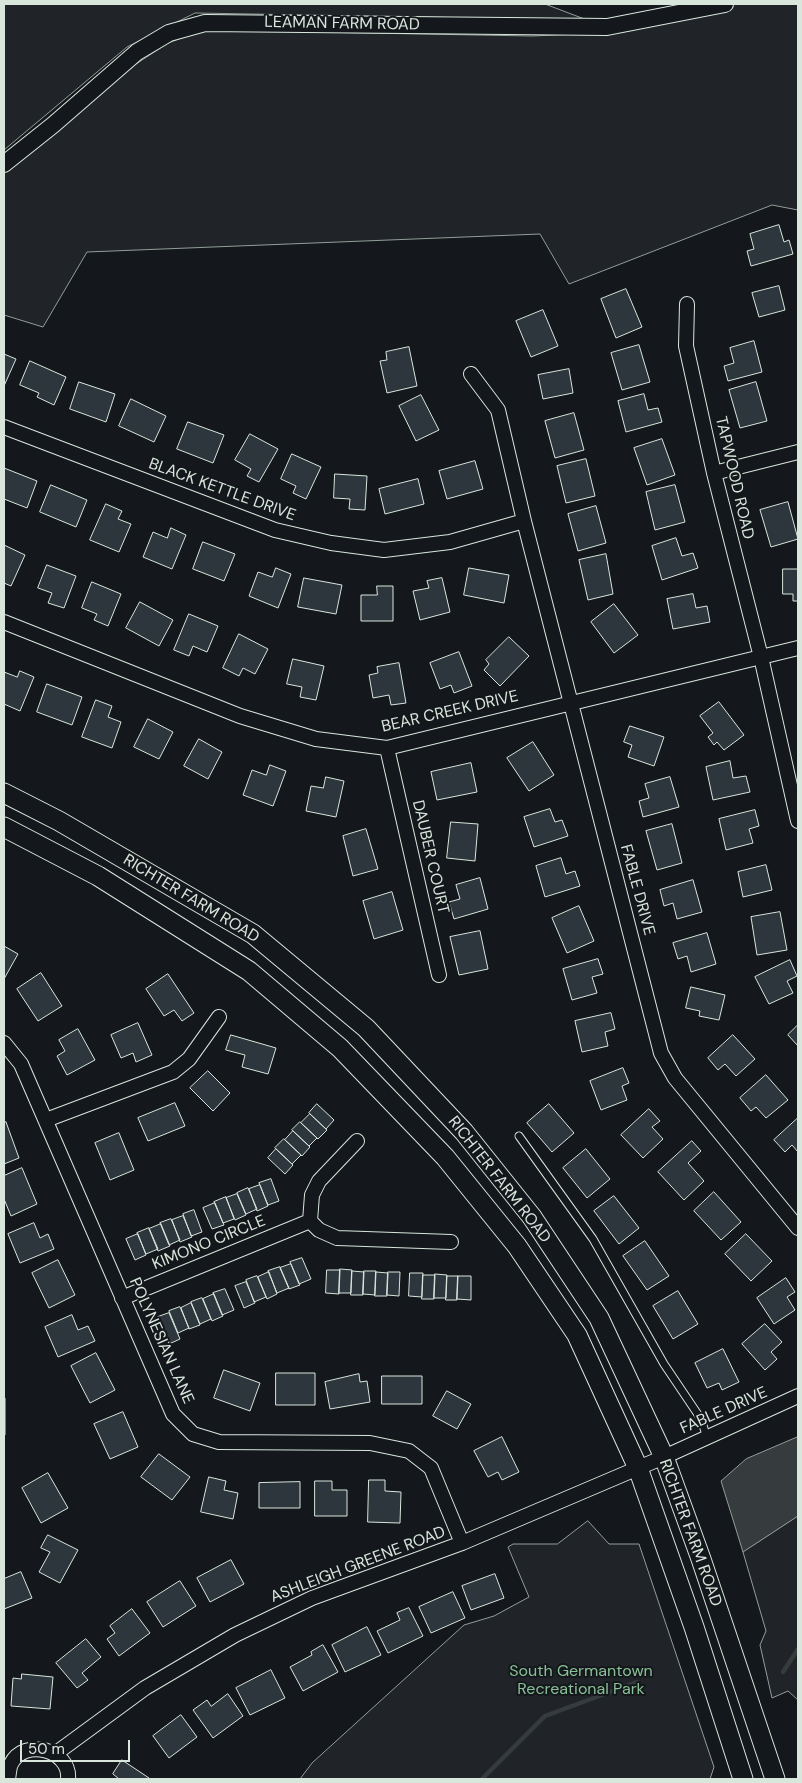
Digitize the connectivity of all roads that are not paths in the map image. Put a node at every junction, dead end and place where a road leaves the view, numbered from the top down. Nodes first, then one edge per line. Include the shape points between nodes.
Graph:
1 (725, 4) edge
2 (4, 164) edge
3 (687, 304) dead end
4 (471, 374) dead end
5 (4, 427) edge
6 (798, 452) edge
7 (714, 473) junction
8 (524, 521) junction
9 (4, 622) edge
10 (798, 648) edge
11 (761, 657) junction
12 (570, 702) junction
13 (387, 748) junction
14 (4, 793) edge
15 (798, 821) edge
16 (4, 827) edge
17 (439, 975) dead end
18 (219, 1016) dead end
19 (4, 1043) edge
20 (46, 1120) junction
21 (519, 1136) dead end
22 (357, 1141) dead end
23 (310, 1221) junction
24 (798, 1228) edge
25 (451, 1242) dead end
26 (122, 1298) junction
27 (798, 1396) edge
28 (707, 1438) junction
29 (664, 1457) junction
30 (638, 1468) junction
31 (462, 1543) junction
32 (55, 1754) junction
33 (8, 1759) edge
34 (8, 1779) edge
35 (68, 1779) edge
36 (743, 1779) edge
37 (775, 1779) edge

1 - 2 street, LEAMAN FARM ROAD via 607,27 205,23 169,33 137,52
3 - 7 street, TAPWOOD ROAD via 686,346
4 - 8 street, FABLE DRIVE via 498,410
5 - 8 street, BLACK KETTLE DRIVE via 275,530 331,543 384,550 441,543
6 - 7 street
7 - 11 street, TAPWOOD ROAD
8 - 12 street, FABLE DRIVE
9 - 13 street, BEAR CREEK DRIVE via 240,716 316,739
10 - 11 street, BEAR CREEK DRIVE
11 - 12 street, BEAR CREEK DRIVE
11 - 15 street, TAPWOOD ROAD
12 - 13 street, BEAR CREEK DRIVE
12 - 24 street, FABLE DRIVE via 661,1053 675,1078
13 - 17 street, DAUBER COURT
14 - 29 main road, RICHTER FARM ROAD via 59,821 253,934 366,1028 464,1132 532,1217 599,1318
16 - 30 main road, RICHTER FARM ROAD via 98,876 249,971 340,1048 445,1157 517,1246 577,1335
18 - 20 street via 189,1058 173,1072
19 - 20 street, POLYNESIAN LANE via 21,1064
20 - 26 street, POLYNESIAN LANE
21 - 28 lane via 592,1239 664,1364 700,1419
22 - 23 street via 319,1181 312,1195
23 - 25 street via 319,1230 337,1238
23 - 26 street, KIMONO CIRCLE
26 - 31 street, POLYNESIAN LANE via 172,1414 193,1434 219,1442 370,1443 409,1451 431,1468
27 - 28 street, FABLE DRIVE
28 - 29 street, FABLE DRIVE
29 - 30 street, FABLE DRIVE
29 - 37 main road, RICHTER FARM ROAD
30 - 31 street, ASHLEIGH GREENE ROAD
30 - 36 main road, RICHTER FARM ROAD
31 - 32 street, ASHLEIGH GREENE ROAD via 312,1598 235,1635 145,1688
32 - 33 street via 40,1748
32 - 35 street via 65,1765
33 - 34 street

